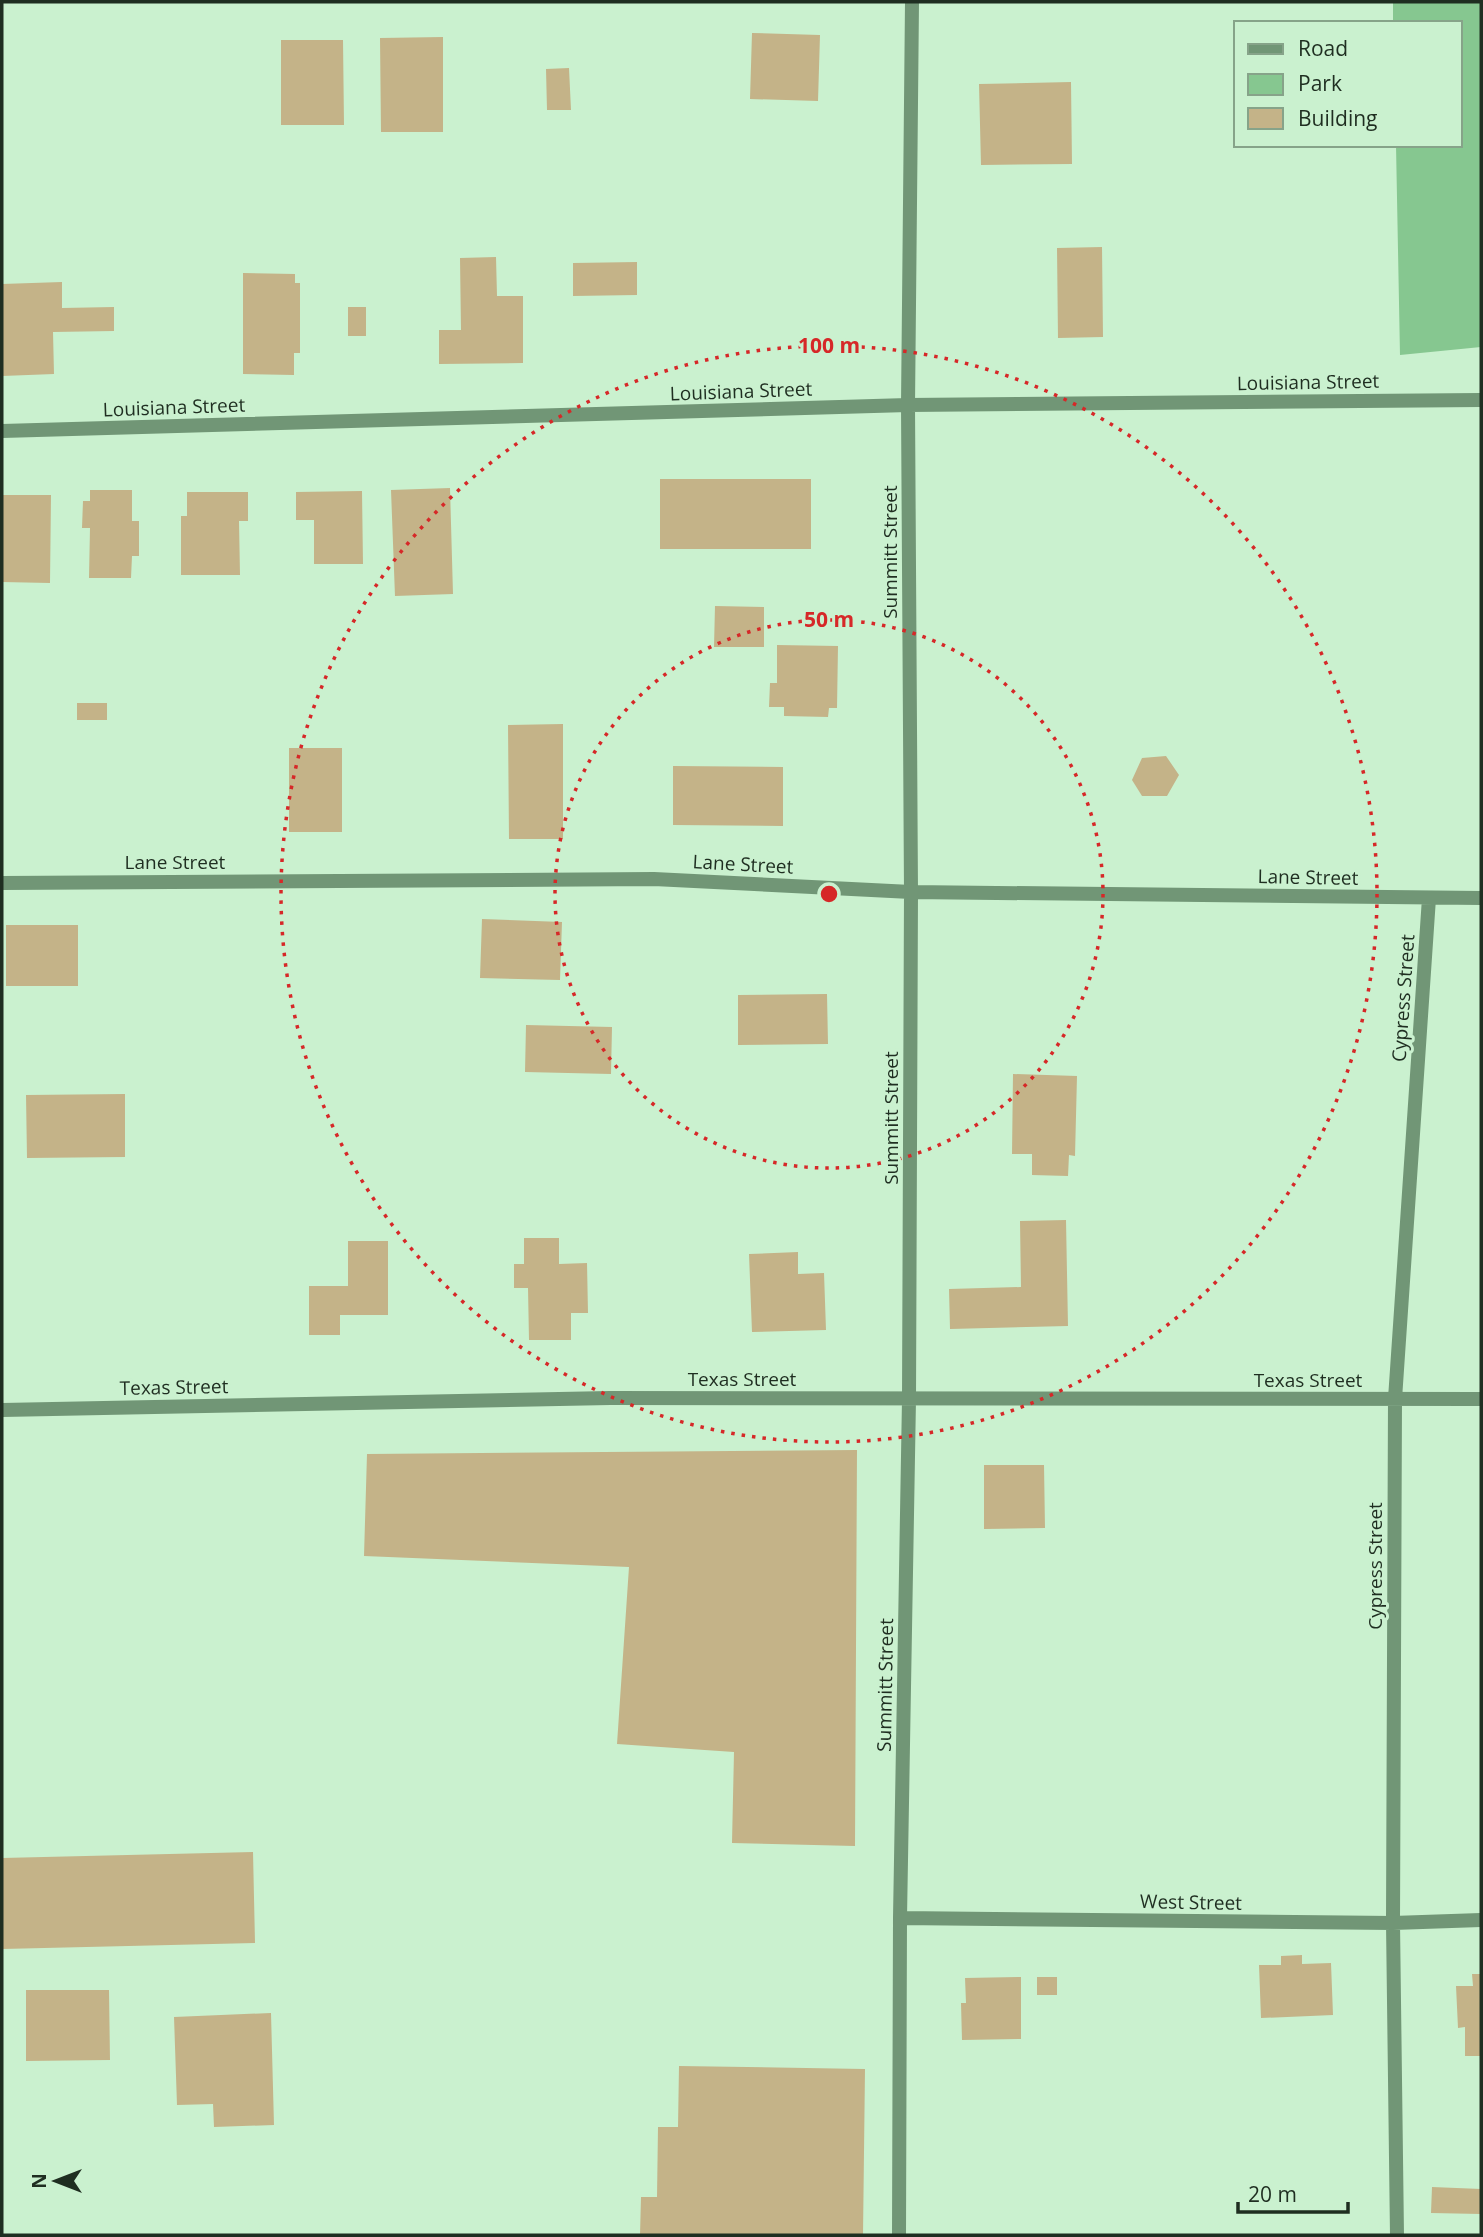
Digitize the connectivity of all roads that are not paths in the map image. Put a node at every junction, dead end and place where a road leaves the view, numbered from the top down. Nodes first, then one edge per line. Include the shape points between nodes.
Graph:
1 (912, 2) edge
2 (1481, 400) edge
3 (908, 405) junction
4 (2, 431) edge
5 (2, 883) edge
6 (911, 892) junction
7 (1429, 898) junction
8 (1481, 898) edge
9 (909, 1399) junction
10 (1395, 1399) junction
11 (1481, 1399) edge
12 (2, 1410) edge
13 (901, 1918) junction
14 (1481, 1920) edge
15 (1393, 1923) junction
16 (899, 2235) edge
17 (1397, 2235) edge

1 - 3 street, Summitt Street
2 - 3 street, Louisiana Street
3 - 4 street, Louisiana Street
3 - 6 street, Summitt Street
5 - 6 street, Lane Street via 654,878
6 - 7 street, Lane Street
6 - 9 street, Summitt Street
7 - 8 street, Lane Street
7 - 10 street, Cypress Street
9 - 10 street, Texas Street
9 - 12 street, Texas Street via 610,1398
9 - 13 street, Summitt Street
10 - 11 street, Texas Street
10 - 15 street, Cypress Street
13 - 15 street, West Street
13 - 16 street, Summitt Street
14 - 15 street, West Street
15 - 17 street, Cypress Street

